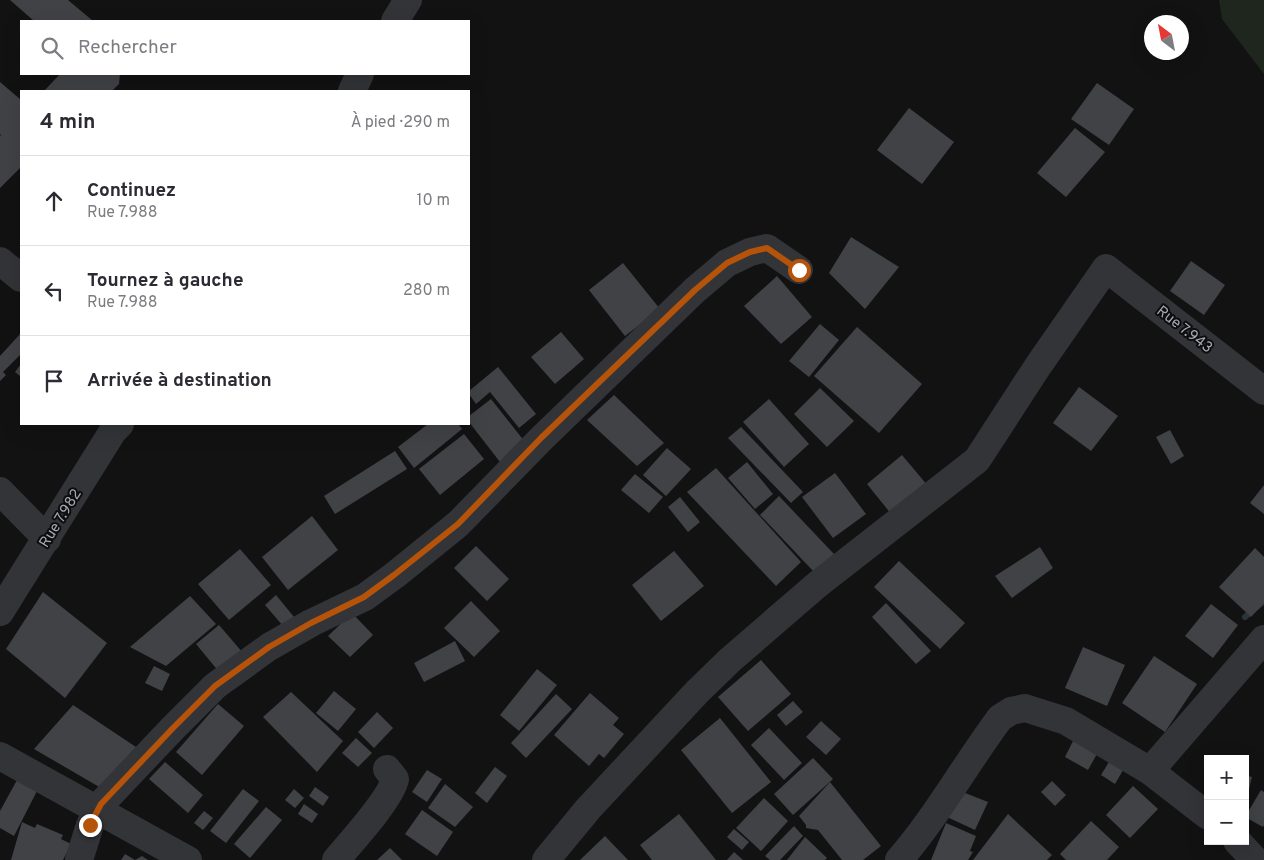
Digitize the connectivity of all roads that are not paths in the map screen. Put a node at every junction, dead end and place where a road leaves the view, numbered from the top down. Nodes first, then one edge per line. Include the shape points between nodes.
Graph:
1 (408, 0) edge
2 (396, 20) edge
3 (360, 75) edge
4 (352, 90) edge
5 (0, 261) edge
6 (799, 270) dead end
7 (20, 277) edge
8 (1264, 391) edge
9 (115, 426) edge
10 (0, 491) edge
11 (47, 539) junction
12 (0, 612) edge
13 (1264, 639) edge
14 (0, 756) edge
15 (387, 769) dead end
16 (1150, 771) junction
17 (99, 810) junction
18 (1204, 813) edge
19 (1241, 845) edge
20 (79, 860) edge
21 (188, 860) edge
22 (336, 860) edge
23 (546, 860) edge
24 (899, 860) edge
25 (1255, 860) edge

1 - 2 street
3 - 4 street
5 - 7 street
6 - 17 street via 767,248 727,263 627,354 458,524 364,597 269,647 215,686 101,804
8 - 23 street, Rue 7.943 via 1106,268 977,460 818,584 730,660 588,808
9 - 11 street, Rue 7.982
10 - 11 street
11 - 12 street, Rue 7.982
13 - 16 street
14 - 17 street
15 - 22 street via 395,780 394,786
16 - 18 street
16 - 24 street via 1066,721 1025,708 1012,711 1000,718 920,836
17 - 20 street via 90,825
17 - 21 street
19 - 25 street

